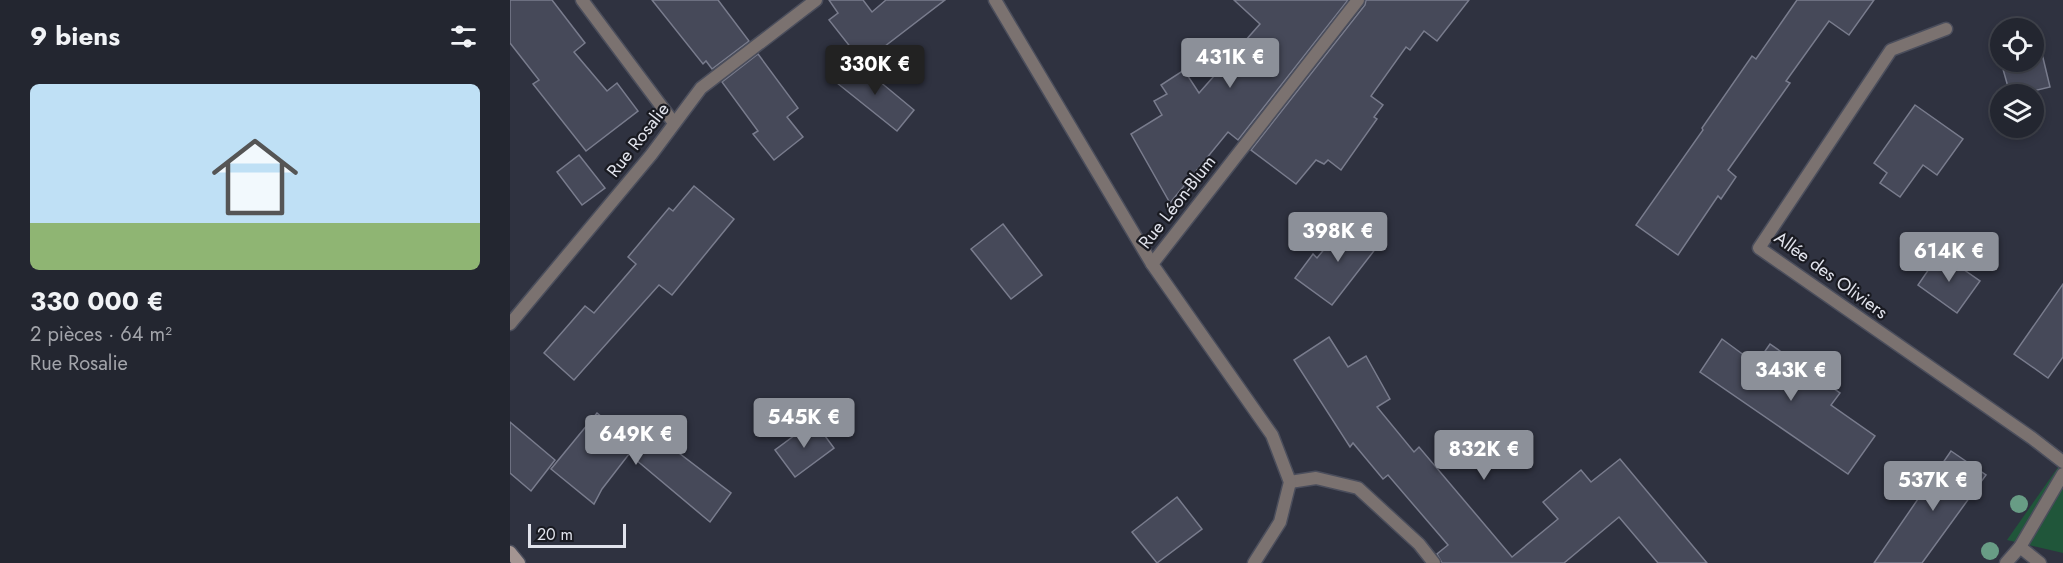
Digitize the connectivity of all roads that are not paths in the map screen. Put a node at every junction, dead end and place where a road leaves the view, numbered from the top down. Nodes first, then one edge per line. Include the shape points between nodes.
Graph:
1 (582, 0) edge
2 (995, 0) edge
3 (1358, 0) edge
4 (810, 2) edge
5 (1946, 29) dead end
6 (674, 123) junction
7 (1152, 264) junction
8 (510, 324) edge
9 (2063, 462) edge
10 (2063, 474) edge
11 (1290, 482) junction
12 (2020, 547) junction
13 (510, 552) edge
14 (519, 563) edge
15 (1254, 563) edge
16 (1434, 563) edge
17 (2006, 563) edge
18 (2040, 563) edge

1 - 6 street
2 - 7 street
3 - 7 street, Rue Léon-Blum
4 - 6 street, Rue Rosalie via 701,88
5 - 9 street, Allée des Oliviers via 1891,50 1759,248
6 - 8 street, Rue Rosalie via 651,156
7 - 11 street, Rue Léon-Blum via 1272,435
10 - 12 street
11 - 15 street via 1280,522
11 - 16 street via 1316,478 1358,488
12 - 17 street
12 - 18 street
13 - 14 main road

